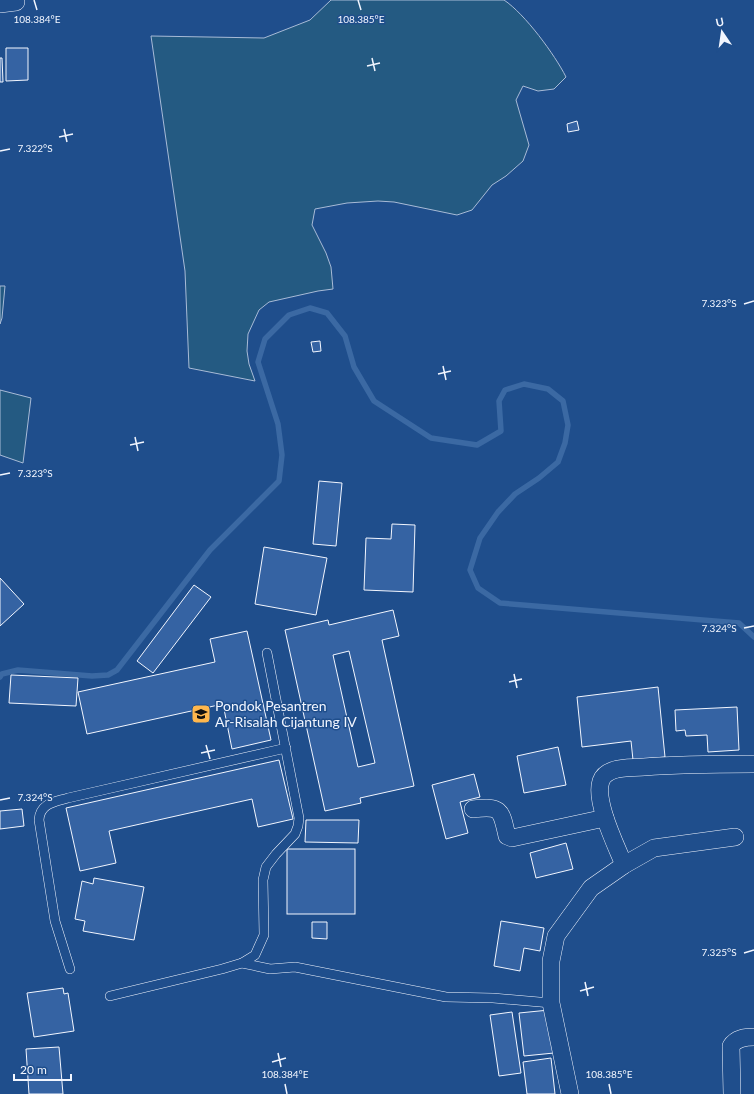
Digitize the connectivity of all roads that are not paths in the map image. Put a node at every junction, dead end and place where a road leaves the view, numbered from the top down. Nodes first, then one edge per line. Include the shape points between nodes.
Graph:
1 (267, 653) dead end
2 (286, 748) junction
3 (754, 764) edge
4 (473, 809) dead end
5 (605, 818) junction
6 (735, 837) dead end
7 (624, 865) junction
8 (242, 963) junction
9 (70, 970) dead end
10 (110, 996) dead end
11 (551, 1003) junction
12 (754, 1037) edge
13 (570, 1094) edge
14 (732, 1094) edge

1 - 2 lane
2 - 8 lane via 299,818 298,826 295,834 266,867 263,880 264,935 255,956
2 - 9 lane via 68,798 44,807 39,820 55,921
3 - 5 street via 660,765 613,770 603,776 600,784 600,799
4 - 5 street via 492,807 499,812 507,836 512,838
5 - 7 street
6 - 7 street via 654,848
7 - 11 street via 591,888 556,936 551,961
8 - 10 lane
8 - 11 lane via 270,969 295,967 446,997
11 - 13 street
12 - 14 street via 734,1041 731,1046

